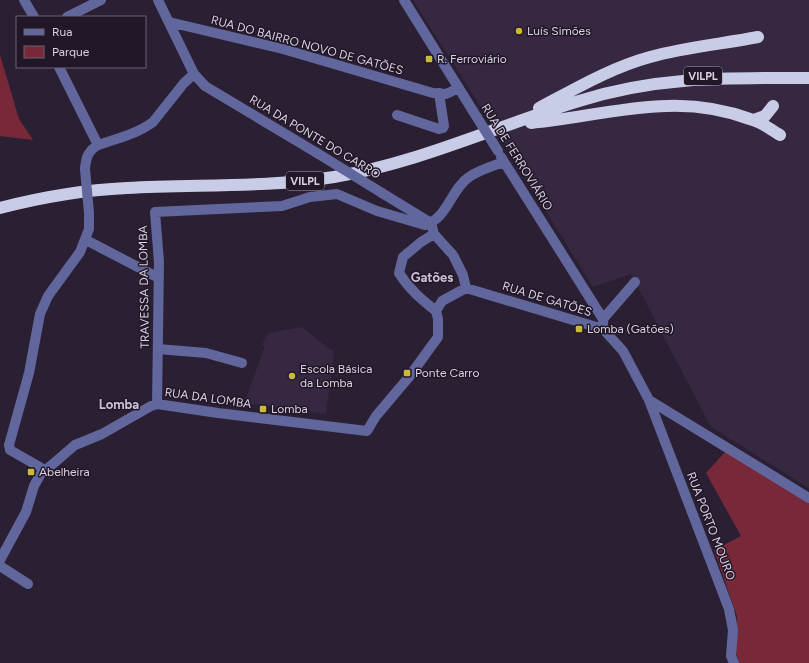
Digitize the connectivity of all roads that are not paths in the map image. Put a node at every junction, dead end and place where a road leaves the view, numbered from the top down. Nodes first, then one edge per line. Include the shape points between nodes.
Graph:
1 (24, 0) edge
2 (101, 0) edge
3 (158, 0) edge
4 (404, 0) edge
5 (33, 16) edge
6 (69, 16) edge
7 (169, 22) junction
8 (758, 37) dead end
9 (60, 68) edge
10 (194, 74) junction
11 (809, 77) edge
12 (459, 88) junction
13 (438, 93) junction
14 (773, 106) dead end
15 (397, 115) dead end
16 (754, 120) junction
17 (512, 124) junction
18 (780, 135) dead end
19 (98, 145) junction
20 (504, 162) junction
21 (0, 208) edge
22 (431, 223) junction
23 (434, 234) junction
24 (86, 240) junction
25 (159, 278) junction
26 (635, 282) dead end
27 (466, 288) junction
28 (436, 311) junction
29 (603, 324) junction
30 (158, 349) junction
31 (242, 362) dead end
32 (649, 400) junction
33 (157, 404) junction
34 (45, 470) junction
35 (809, 498) edge
36 (0, 560) edge
37 (0, 566) edge
38 (28, 584) dead end
39 (734, 663) edge

1 - 5 street
2 - 6 street
3 - 7 street, RUA DA PONTE DO CARRO
4 - 12 street, RUA DE FERROVIÁRIO
7 - 10 street, RUA DA PONTE DO CARRO
7 - 13 street, RUA DO BAIRRO NOVO DE GATÕES via 283,49
8 - 17 highway via 675,50 648,57 591,80
9 - 19 street
10 - 19 street via 148,125
10 - 22 street, RUA DA PONTE DO CARRO, bridge via 205,86
11 - 17 highway, VILPL via 677,78 629,86 579,100
12 - 13 street, RUA DO BAIRRO NOVO DE GATÕES via 446,94
12 - 20 street, RUA DE FERROVIÁRIO, bridge
13 - 15 street via 443,128
14 - 16 highway via 765,116
16 - 17 highway via 703,107 667,106
16 - 18 highway
17 - 21 highway, VILPL via 404,161 333,178 255,185 104,189 53,196
19 - 24 street, bridge via 86,158 89,213
20 - 22 street via 469,177 439,217
20 - 29 street, RUA DE FERROVIÁRIO
22 - 23 street
22 - 25 street, TRAVESSA DA LOMBA via 425,225 412,222 336,194 310,197 282,206 155,212
23 - 27 street via 453,255
23 - 28 street via 403,257 399,273 418,297
24 - 25 street
24 - 34 street via 48,296 40,314 29,373 9,445 10,450
25 - 30 street, TRAVESSA DA LOMBA
26 - 29 street
27 - 28 street via 442,301
27 - 29 street, RUA DE GATÕES
28 - 33 street, RUA DA LOMBA via 438,337 367,431
29 - 32 street, RUA DE GATÕES via 623,351
30 - 31 street via 206,353
30 - 33 street, TRAVESSA DA LOMBA
32 - 35 street
32 - 39 street, RUA PORTO MOURO via 729,609 733,630 731,656
33 - 34 street, RUA DA LOMBA via 102,434 75,445
34 - 36 street, RUA DA LOMBA via 37,481 26,512
37 - 38 street

